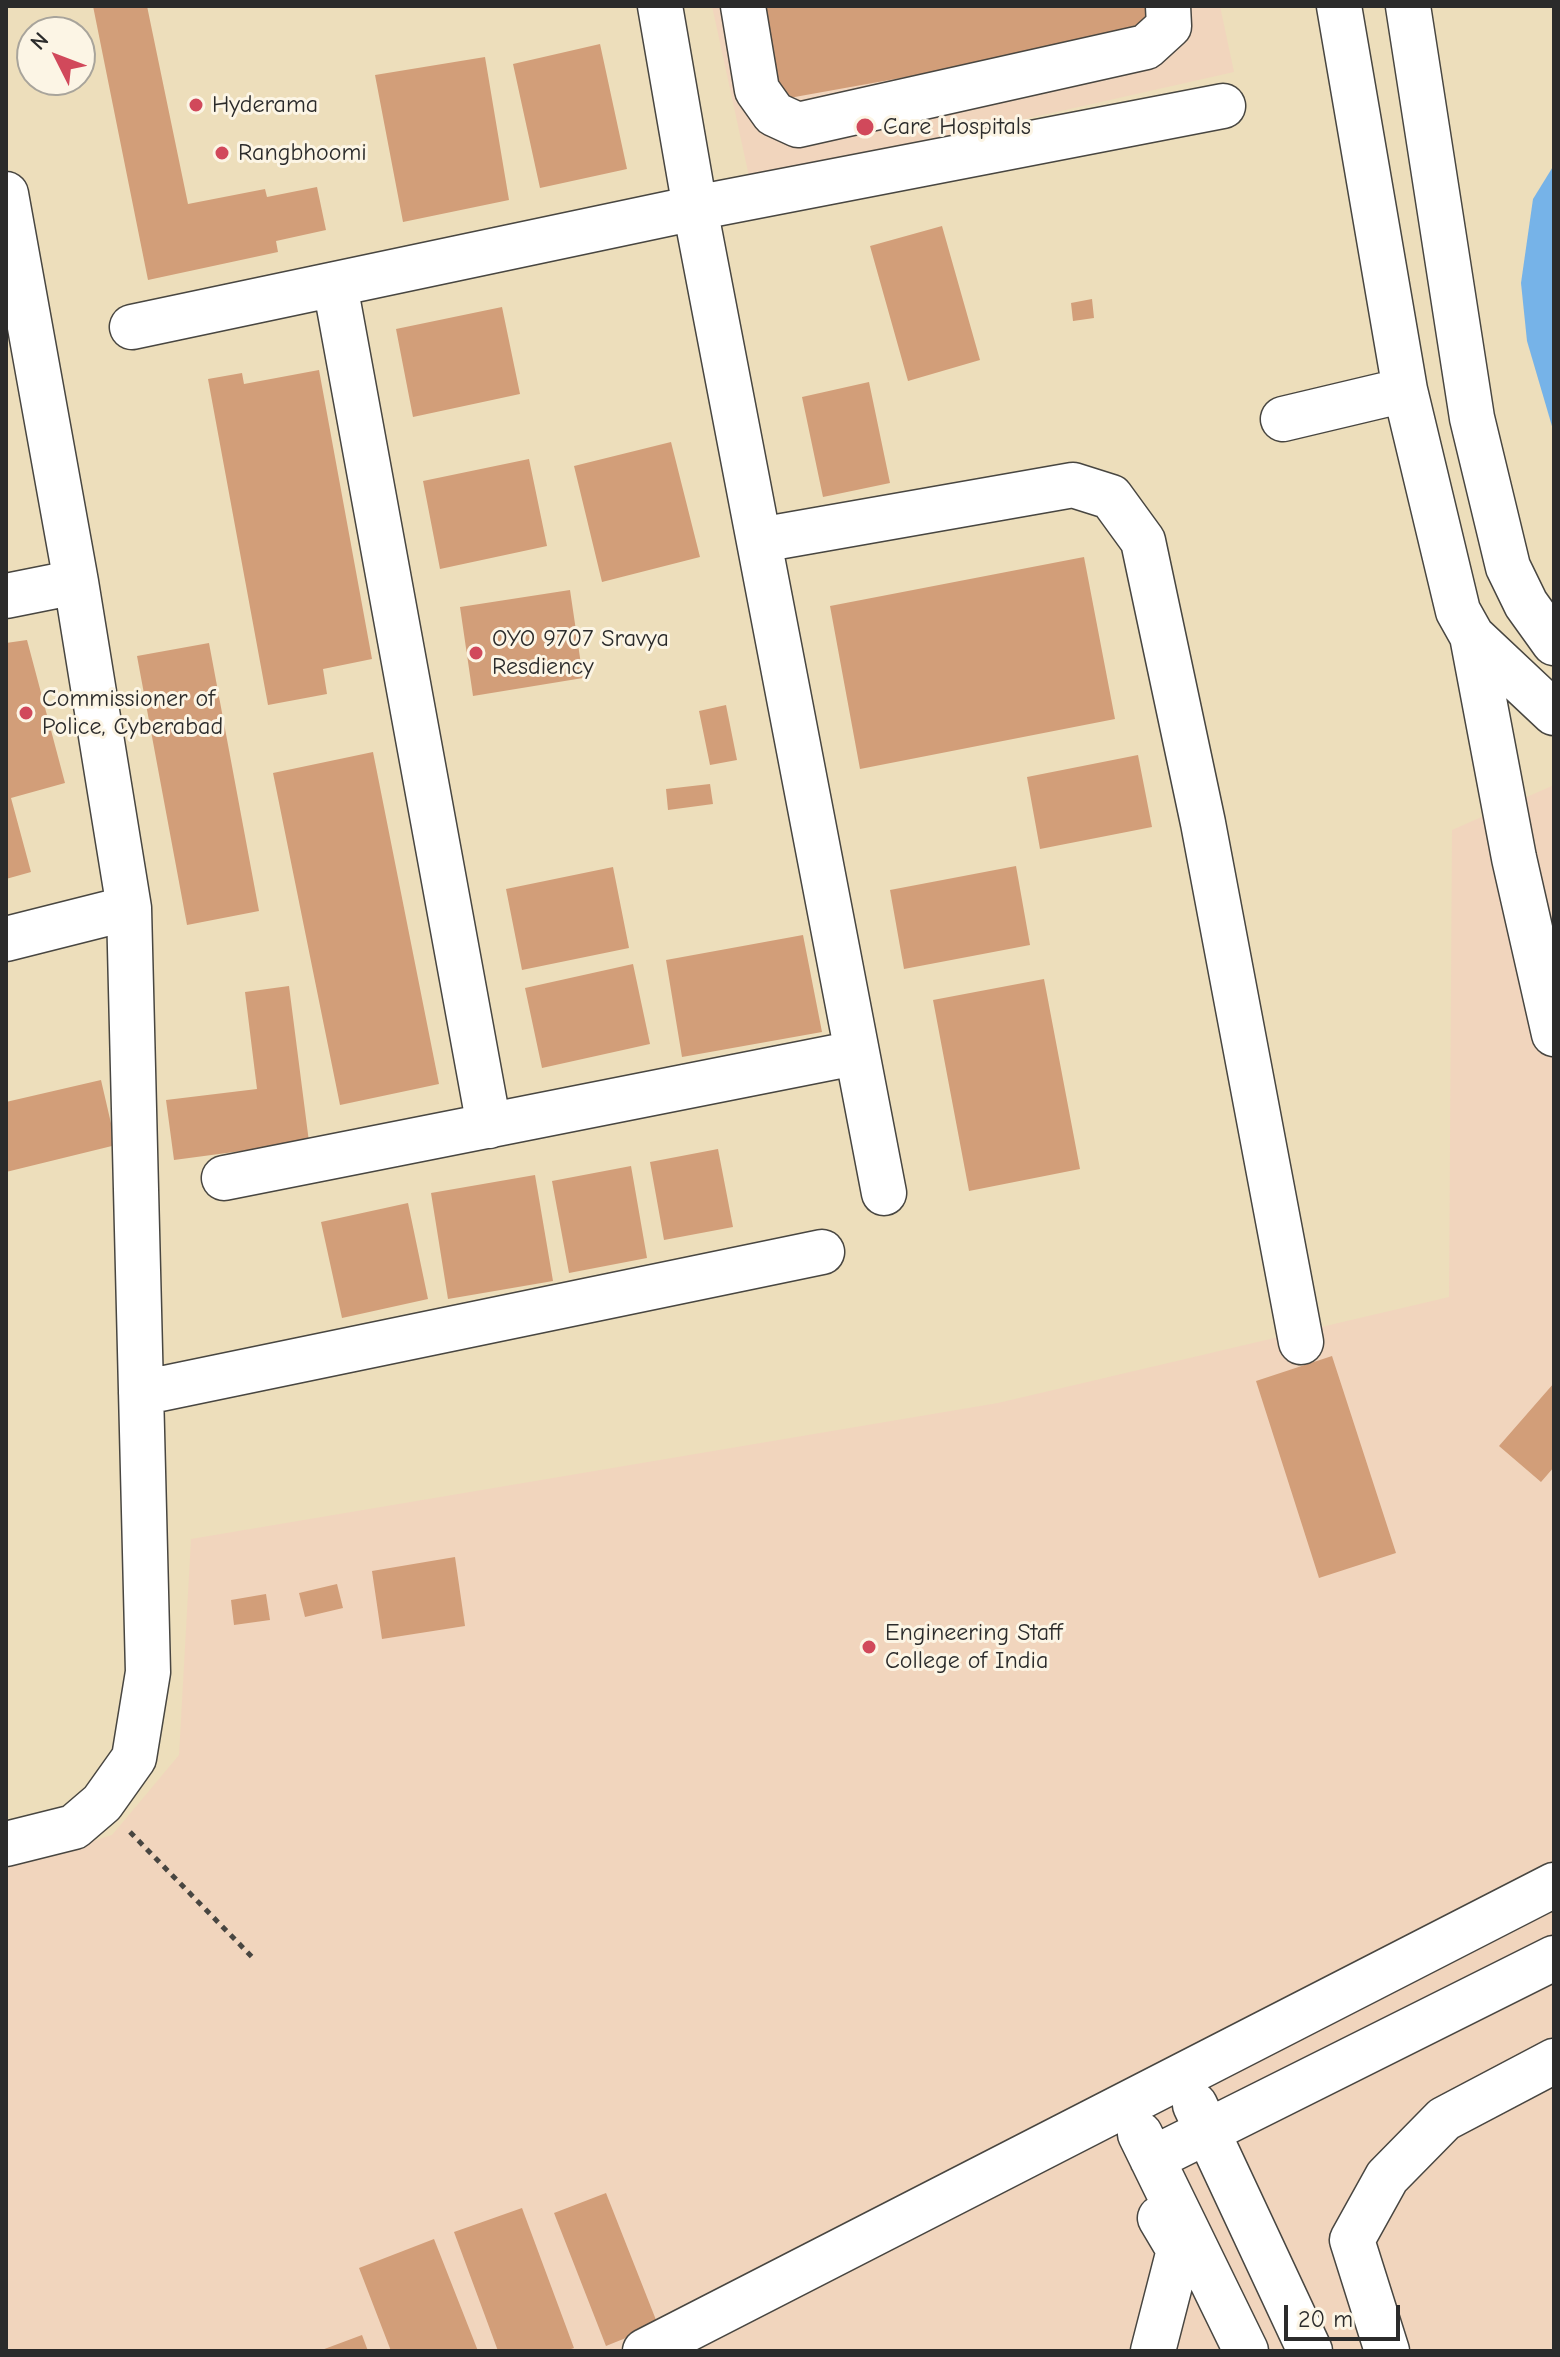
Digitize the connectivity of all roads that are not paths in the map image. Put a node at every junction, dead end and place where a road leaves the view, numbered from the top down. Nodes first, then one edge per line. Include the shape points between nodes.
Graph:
1 (660, 6) edge
2 (743, 6) edge
3 (1168, 6) edge
4 (1339, 6) edge
5 (1408, 6) edge
6 (1223, 106) dead end
7 (6, 194) edge
8 (695, 208) junction
9 (335, 285) junction
10 (132, 327) dead end
11 (1405, 390) junction
12 (1283, 419) dead end
13 (760, 540) junction
14 (76, 582) junction
15 (6, 596) edge
16 (1472, 636) junction
17 (1554, 643) edge
18 (1554, 713) edge
19 (129, 908) junction
20 (6, 939) edge
21 (1554, 1034) edge
22 (855, 1053) junction
23 (489, 1126) junction
24 (224, 1178) dead end
25 (884, 1193) dead end
26 (822, 1252) dead end
27 (1301, 1342) dead end
28 (141, 1393) junction
29 (6, 1844) edge
30 (1554, 1885) edge
31 (1554, 1958) edge
32 (1554, 2061) edge
33 (1182, 2077) junction
34 (1116, 2112) junction
35 (1207, 2131) junction
36 (1152, 2159) junction
37 (645, 2351) edge
38 (1153, 2351) edge
39 (1246, 2351) edge
40 (1310, 2351) edge
41 (1387, 2351) edge

1 - 8 street
2 - 3 street via 757,90 774,114 798,125 1146,47 1169,26
4 - 11 street
5 - 17 street via 1472,418 1508,567
6 - 8 street
7 - 14 street
8 - 9 street
8 - 13 street
9 - 10 street
9 - 23 street
11 - 12 street
11 - 16 street via 1458,611
13 - 22 street
13 - 27 street via 1073,485 1111,497 1143,541 1206,838
14 - 15 street
14 - 19 street
16 - 18 street
16 - 21 street
19 - 20 street
19 - 28 street
22 - 23 street
22 - 25 street
23 - 24 street
26 - 28 street
28 - 29 street via 148,1672 134,1758 102,1803 74,1827
30 - 33 street
31 - 35 street
32 - 41 street via 1444,2119 1387,2177 1352,2240
33 - 34 street
33 - 35 street
34 - 36 street
34 - 37 street
34 - 38 street via 1179,2250
35 - 36 street
35 - 40 street
36 - 39 street

